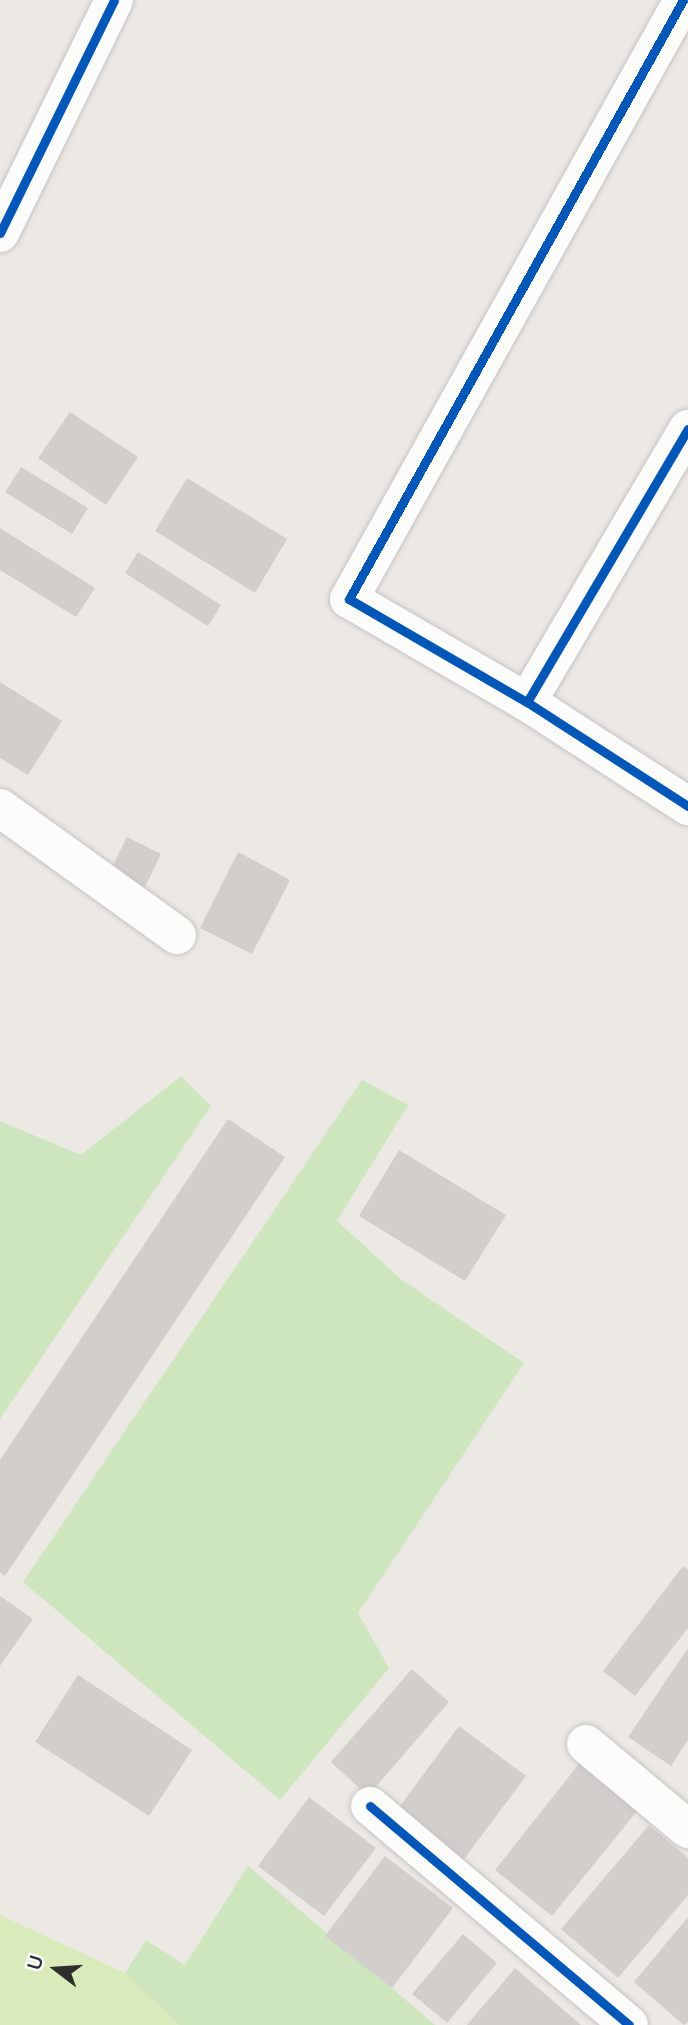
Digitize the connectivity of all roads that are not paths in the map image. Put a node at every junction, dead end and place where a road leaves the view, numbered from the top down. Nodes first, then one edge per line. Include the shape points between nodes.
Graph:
1 (114, 0) edge
2 (683, 0) edge
3 (0, 233) edge
4 (688, 429) edge
5 (527, 702) junction
6 (688, 806) edge
7 (0, 808) edge
8 (177, 935) dead end
9 (586, 1744) dead end
10 (370, 1806) dead end
11 (688, 1829) edge
12 (629, 2025) edge

1 - 3 street
2 - 5 street via 349,599
4 - 5 street
5 - 6 street
7 - 8 street
9 - 11 street
10 - 12 street

